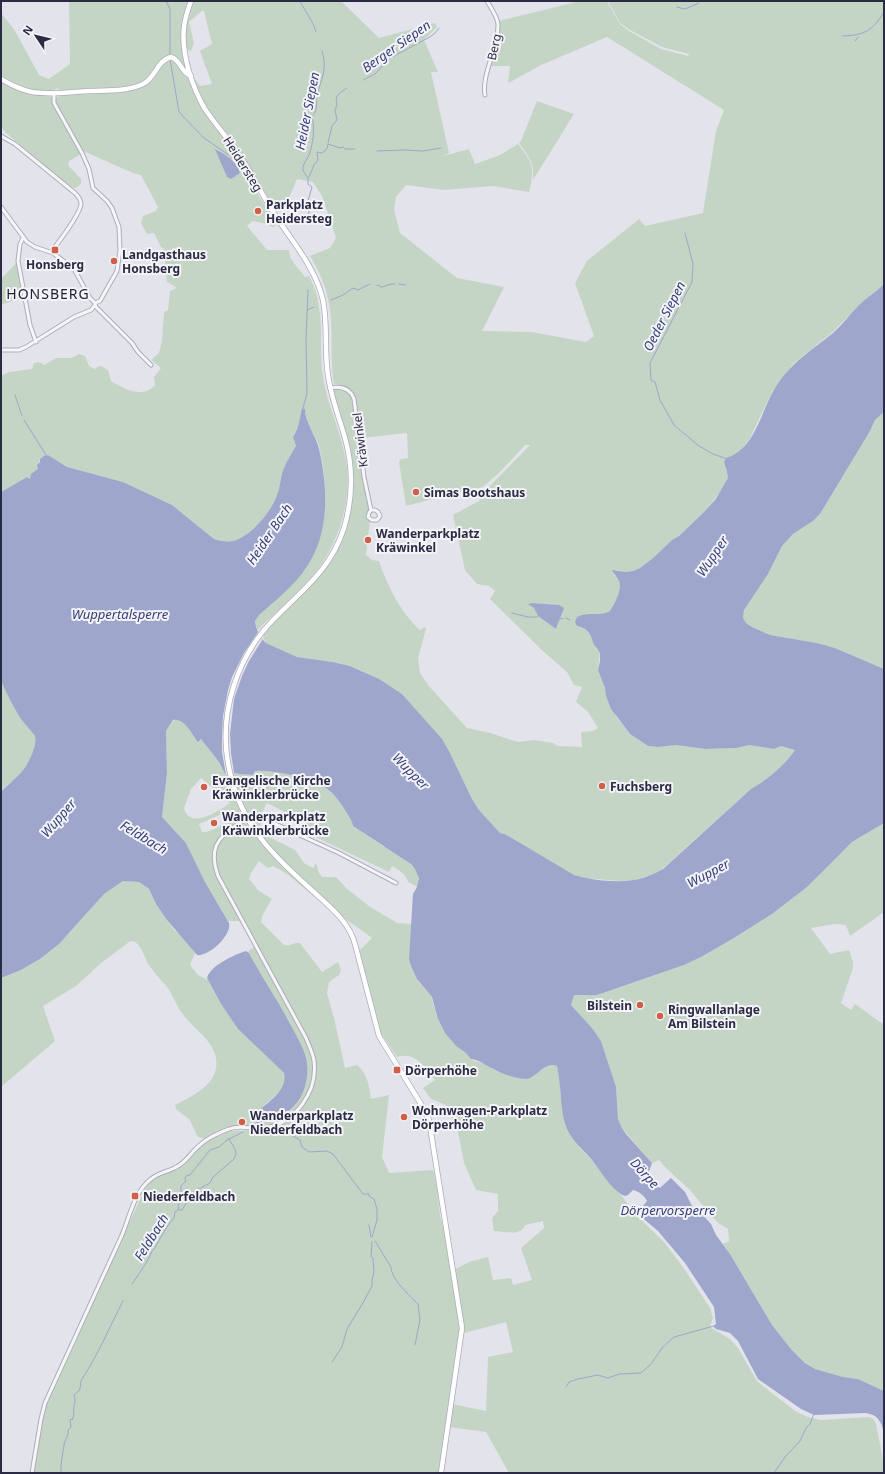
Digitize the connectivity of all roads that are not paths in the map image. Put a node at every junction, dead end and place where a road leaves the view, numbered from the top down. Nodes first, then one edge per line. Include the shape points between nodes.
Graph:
1 (191, 1) edge
2 (487, 1) edge
3 (191, 76) junction
4 (1, 79) edge
5 (54, 92) junction
6 (485, 96) dead end
7 (1, 136) edge
8 (1, 206) edge
9 (23, 238) junction
10 (50, 252) junction
11 (95, 303) junction
12 (36, 342) junction
13 (1, 350) edge
14 (151, 365) dead end
15 (330, 388) junction
16 (371, 510) dead end
17 (247, 819) junction
18 (396, 883) dead end
19 (32, 1473) edge
20 (441, 1473) edge

1 - 3 main road, Heidersteg via 184,22 183,35
2 - 6 street, Berg via 498,25 485,84
3 - 5 main road via 186,74 177,60 170,58 161,62 149,80 134,87
3 - 15 main road, Heidersteg via 205,108 243,161 316,278 324,306
4 - 5 main road via 28,91
5 - 11 street via 54,104 82,153 93,188 107,200 119,227 120,250 117,271 100,301
7 - 10 street via 15,144 80,199 81,205 76,214
8 - 9 street
9 - 10 street via 35,247
9 - 12 street via 18,261 30,325
10 - 11 street via 74,269
11 - 12 street via 92,310 74,317
11 - 14 street via 98,310
12 - 13 street via 19,350
15 - 16 street, Kräwinkel via 344,388 354,399
15 - 17 main road, Heidersteg via 349,457 351,486 347,517 337,545 321,572 256,640 237,677 231,696 226,748 230,774
17 - 18 street via 261,817
17 - 19 street via 220,838 214,852 215,866 306,1038 314,1062 311,1088 300,1108 285,1120 263,1128 228,1129 202,1142 182,1164 155,1175 143,1187 45,1403
17 - 20 main road via 273,854 338,915 348,928 355,944 380,1038 427,1116 462,1328

